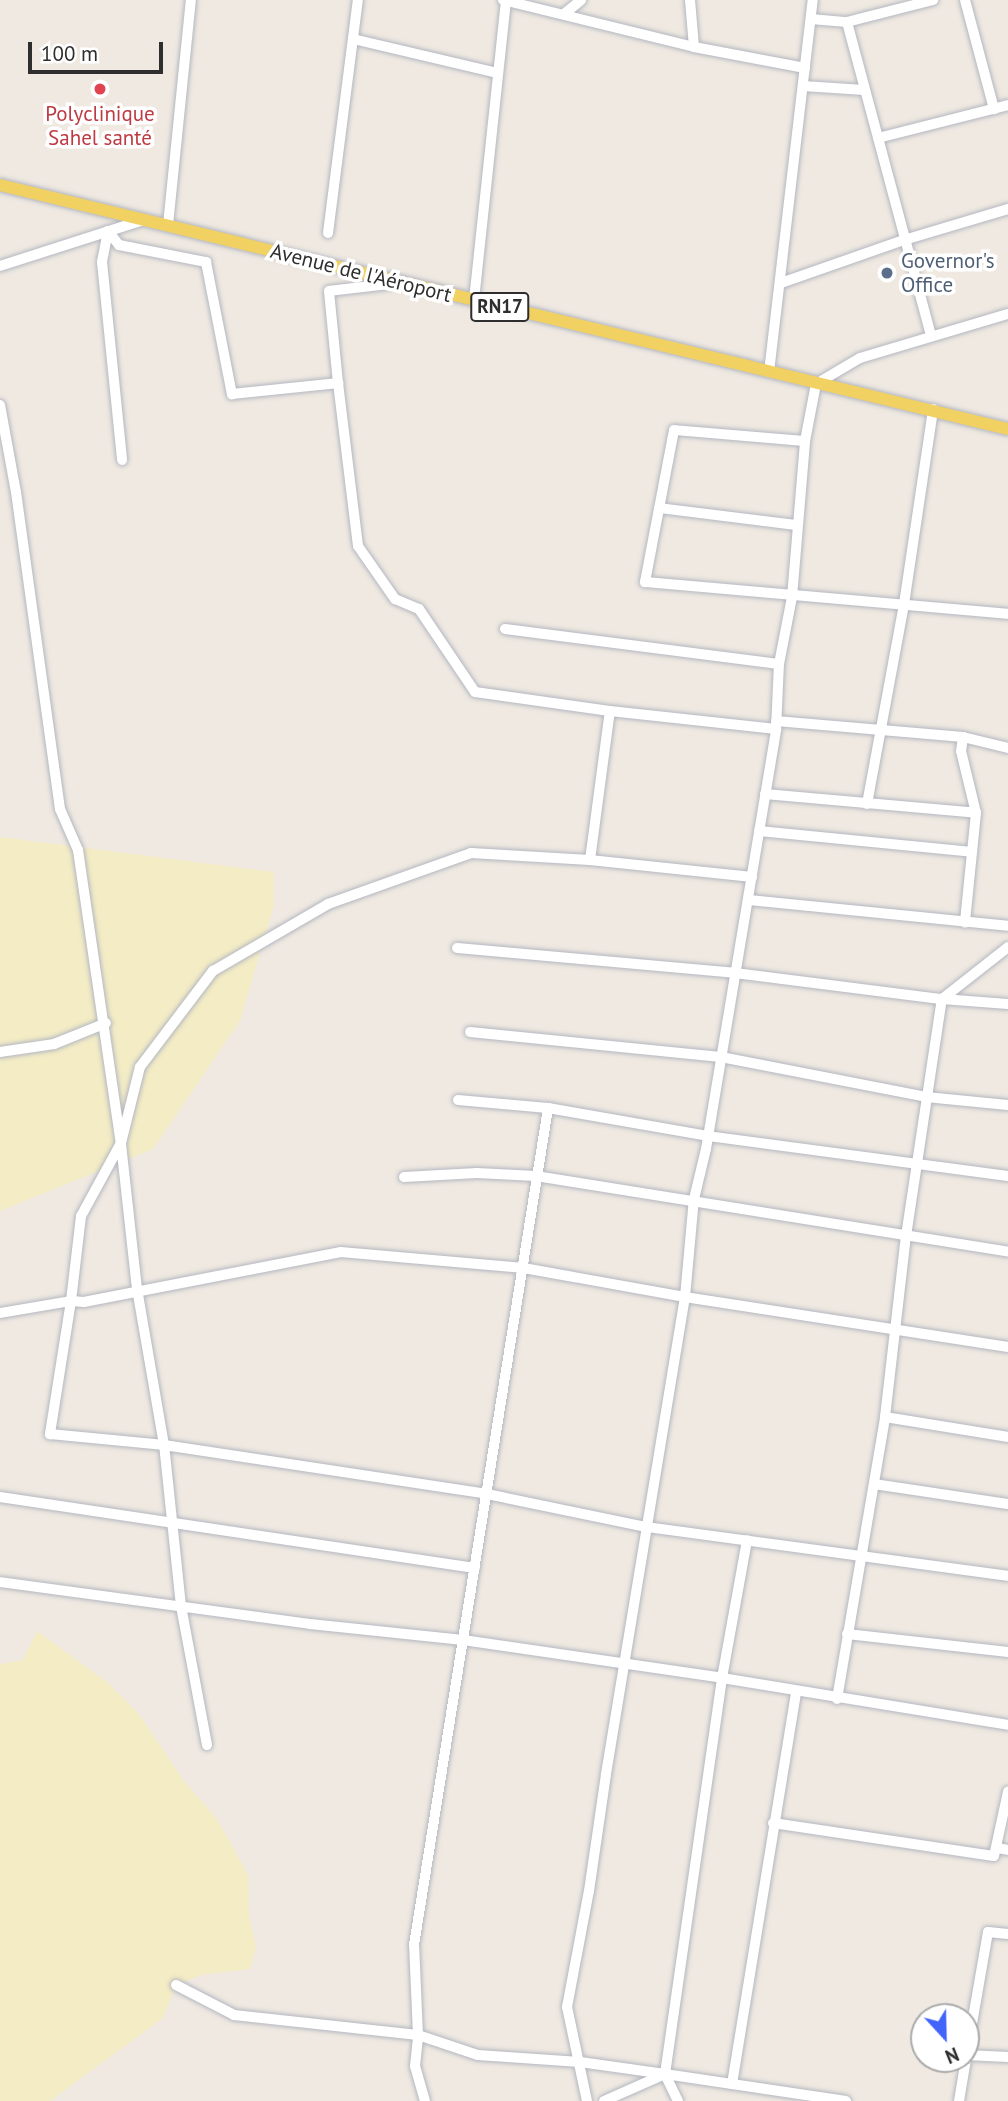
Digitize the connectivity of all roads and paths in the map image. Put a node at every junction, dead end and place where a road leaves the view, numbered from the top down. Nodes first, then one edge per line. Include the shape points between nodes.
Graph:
1 (191, 0) edge
2 (358, 0) edge
3 (505, 0) edge
4 (581, 0) edge
5 (690, 0) edge
6 (813, 0) edge
7 (933, 0) edge
8 (965, 0) edge
9 (564, 14) junction
10 (811, 19) junction
11 (847, 22) junction
12 (353, 39) junction
13 (694, 47) junction
14 (805, 68) junction
15 (498, 73) junction
16 (803, 86) junction
17 (864, 90) junction
18 (1008, 105) edge
19 (994, 109) junction
20 (878, 138) junction
21 (0, 185) edge
22 (1008, 209) edge
23 (144, 220) junction
24 (169, 225) junction
25 (108, 231) junction
26 (328, 233) dead end
27 (904, 240) junction
28 (0, 266) edge
29 (402, 283) junction
30 (781, 283) junction
31 (474, 300) junction
32 (1008, 314) edge
33 (931, 336) junction
34 (769, 372) junction
35 (338, 383) junction
36 (816, 384) junction
37 (0, 405) edge
38 (933, 410) junction
39 (1008, 429) edge
40 (805, 441) junction
41 (121, 460) dead end
42 (659, 508) junction
43 (795, 525) junction
44 (792, 597) junction
45 (904, 604) junction
46 (1008, 614) edge
47 (505, 629) dead end
48 (779, 664) junction
49 (610, 711) junction
50 (776, 725) junction
51 (879, 729) junction
52 (963, 737) junction
53 (1008, 748) edge
54 (765, 794) junction
55 (867, 804) junction
56 (976, 813) junction
57 (759, 831) junction
58 (972, 852) junction
59 (590, 860) junction
60 (752, 877) junction
61 (749, 900) junction
62 (965, 922) junction
63 (1008, 926) edge
64 (1008, 947) edge
65 (457, 948) dead end
66 (735, 973) junction
67 (942, 999) junction
68 (1008, 1004) edge
69 (106, 1023) junction
70 (470, 1032) dead end
71 (0, 1052) edge
72 (721, 1057) junction
73 (926, 1097) junction
74 (458, 1100) dead end
75 (1008, 1105) edge
76 (548, 1108) junction
77 (708, 1136) junction
78 (121, 1143) junction
79 (916, 1166) junction
80 (536, 1176) junction
81 (1008, 1176) edge
82 (404, 1177) dead end
83 (694, 1199) junction
84 (906, 1236) junction
85 (1008, 1252) edge
86 (524, 1268) junction
87 (137, 1289) junction
88 (685, 1297) junction
89 (71, 1301) junction
90 (0, 1313) edge
91 (895, 1328) junction
92 (1008, 1347) edge
93 (885, 1417) junction
94 (1008, 1437) edge
95 (164, 1445) junction
96 (874, 1484) junction
97 (487, 1494) junction
98 (0, 1497) edge
99 (1008, 1504) edge
100 (172, 1524) junction
101 (647, 1527) junction
102 (747, 1540) junction
103 (863, 1556) junction
104 (475, 1569) junction
105 (1008, 1576) edge
106 (0, 1582) edge
107 (181, 1606) junction
108 (847, 1633) junction
109 (463, 1640) junction
110 (1008, 1652) edge
111 (624, 1665) junction
112 (722, 1678) junction
113 (796, 1692) junction
114 (837, 1699) junction
115 (1008, 1725) edge
116 (206, 1745) dead end
117 (1008, 1792) edge
118 (773, 1823) junction
119 (996, 1848) junction
120 (1008, 1850) edge
121 (1008, 1934) edge
122 (176, 1985) dead end
123 (976, 2003) edge
124 (418, 2035) junction
125 (980, 2057) edge
126 (1008, 2057) edge
127 (580, 2062) junction
128 (963, 2073) edge
129 (665, 2074) junction
130 (732, 2084) junction
131 (425, 2101) edge
132 (587, 2101) edge
133 (604, 2101) edge
134 (678, 2101) edge
135 (846, 2101) edge
136 (959, 2101) edge

1 - 24 street
2 - 12 street
3 - 9 street
3 - 15 street
4 - 9 street
5 - 13 street
6 - 10 street
7 - 11 street
8 - 19 street
9 - 13 street
10 - 11 street
10 - 14 street
11 - 17 street
12 - 15 street
12 - 26 street
13 - 14 street
14 - 16 street
15 - 31 street
16 - 17 street
16 - 30 street
17 - 20 street
18 - 19 street
19 - 20 street
20 - 27 street
21 - 23 main road, Avenue de l'Aéroport / RN17
22 - 27 street
23 - 24 main road, Avenue de l'Aéroport / RN17
23 - 25 street
24 - 29 main road, Avenue de l'Aéroport / RN17
25 - 28 street
25 - 35 street via 120,245 206,262 232,394
25 - 41 street via 102,262
27 - 30 street
27 - 33 street
29 - 31 main road, Avenue de l'Aéroport / RN17
29 - 35 street via 329,291
30 - 34 street
31 - 34 main road, Avenue de l'Aéroport / RN17
32 - 33 street
33 - 36 street via 860,358
34 - 36 main road, Avenue de l'Aéroport / RN17
35 - 49 street via 358,545 395,599 419,609 475,692
36 - 38 main road, Avenue de l'Aéroport / RN17
36 - 40 street
37 - 69 street via 60,809 79,850
38 - 39 main road, Avenue de l'Aéroport / RN17
38 - 45 street
40 - 42 street via 674,430
40 - 43 street
42 - 43 street
42 - 44 street via 645,582
43 - 44 street
44 - 45 street
44 - 48 street
45 - 46 street
45 - 51 street
47 - 48 street
48 - 50 street
49 - 50 street
49 - 59 street
50 - 51 street
50 - 54 street
51 - 52 street
51 - 55 street
52 - 53 street
52 - 56 street via 961,751
54 - 55 street
54 - 57 street
55 - 56 street
56 - 58 street
57 - 58 street
57 - 60 street
58 - 62 street
59 - 60 street
59 - 78 street via 471,853 328,904 213,971 140,1067
60 - 61 street
61 - 62 street
61 - 66 street
62 - 63 street
64 - 67 street
65 - 66 street
66 - 67 street
66 - 72 street
67 - 68 street
67 - 73 street
69 - 71 street via 54,1044
69 - 78 street
70 - 72 street
72 - 73 street
72 - 77 street
73 - 75 street
73 - 79 street
74 - 76 street
76 - 77 street
76 - 80 street
77 - 79 street
77 - 83 street
78 - 87 street
78 - 89 street via 81,1216
79 - 81 street
79 - 84 street
80 - 82 street
80 - 83 street
80 - 86 street
83 - 84 street
83 - 88 street
84 - 85 street
84 - 91 street
86 - 87 street via 341,1252
86 - 88 street
86 - 97 street
87 - 89 street
87 - 95 street
88 - 91 street
88 - 101 street
89 - 90 street
89 - 95 street via 50,1434
91 - 92 street
91 - 93 street
93 - 94 street
93 - 96 street
95 - 97 street
95 - 100 street
96 - 99 street
96 - 103 street
97 - 101 street
97 - 104 street
98 - 100 street
100 - 104 street
100 - 107 street
101 - 102 street
101 - 111 street
102 - 103 street
102 - 112 street
103 - 105 street
103 - 108 street
104 - 109 street
106 - 107 street
107 - 109 street
107 - 116 street
108 - 110 street
108 - 114 street
109 - 111 street
109 - 124 street via 414,1945
111 - 112 street
111 - 127 street via 567,2007
112 - 113 street
112 - 129 street
113 - 114 street
113 - 118 street
114 - 115 street
117 - 119 street
118 - 119 street via 994,1856
118 - 130 street
119 - 120 street
121 - 123 street via 988,1932
122 - 124 street via 234,2015
124 - 127 street via 478,2055
124 - 131 street via 415,2066
125 - 126 street
127 - 129 street
127 - 132 street
128 - 136 street
129 - 130 street
129 - 133 street
129 - 134 street
130 - 135 street

